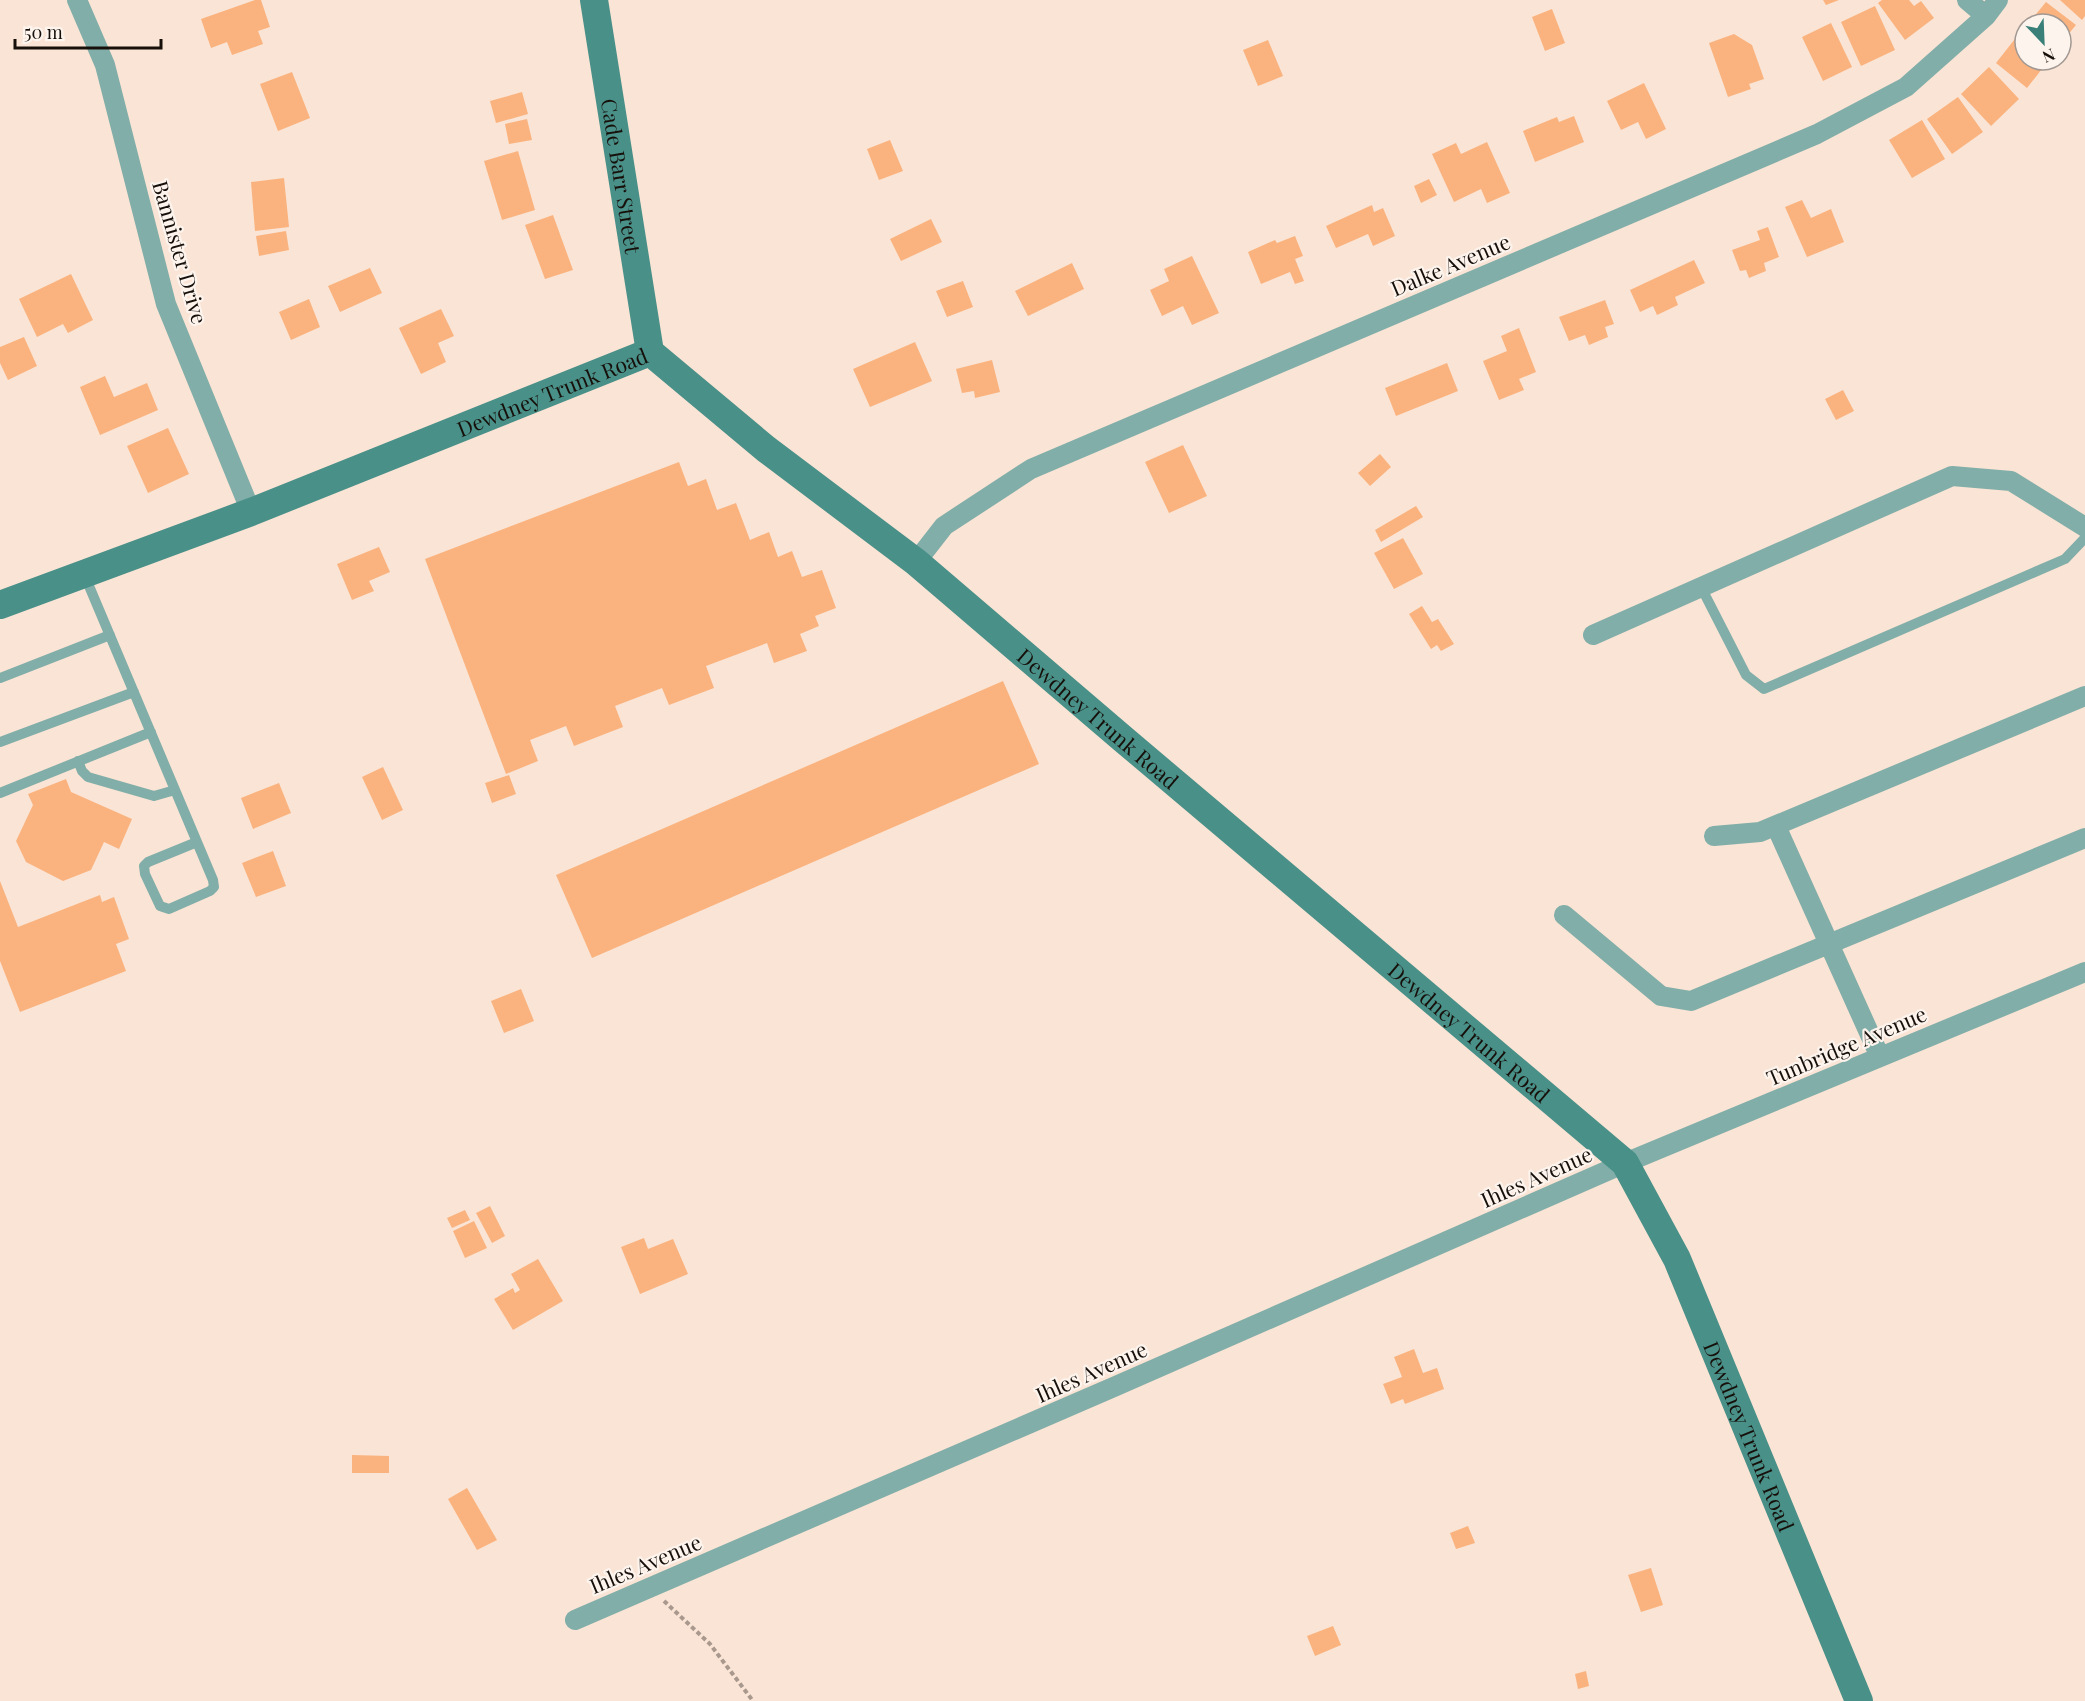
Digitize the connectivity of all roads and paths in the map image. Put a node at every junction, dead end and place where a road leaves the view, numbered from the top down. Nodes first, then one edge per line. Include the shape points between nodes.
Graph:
1 (77, 0) edge
2 (594, 0) edge
3 (1967, 0) edge
4 (1992, 8) edge
5 (651, 352) junction
6 (251, 512) junction
7 (2085, 526) edge
8 (2085, 538) edge
9 (916, 562) junction
10 (84, 574) junction
11 (1701, 587) junction
12 (0, 605) edge
13 (110, 635) junction
14 (1593, 636) dead end
15 (0, 678) edge
16 (134, 692) junction
17 (2085, 696) edge
18 (150, 732) junction
19 (0, 742) edge
20 (78, 761) junction
21 (175, 790) junction
22 (0, 793) edge
23 (1776, 826) junction
24 (1713, 836) dead end
25 (2085, 838) edge
26 (197, 842) junction
27 (1564, 915) dead end
28 (1829, 944) junction
29 (2085, 972) edge
30 (1880, 1057) junction
31 (1625, 1163) junction
32 (649, 1588) junction
33 (575, 1620) dead end
34 (753, 1701) edge
35 (1858, 1701) edge

1 - 6 street, Bannister Drive via 105,65 166,304
2 - 5 main road, Cade Barr Street
3 - 4 street
4 - 9 street, Dalke Avenue via 1906,87 1817,134 1031,469 944,526
5 - 6 main road, Dewdney Trunk Road
5 - 9 main road, Dewdney Trunk Road via 766,449
6 - 10 main road, Dewdney Trunk Road
7 - 11 street via 2011,482 1952,476
8 - 11 lane via 2065,559 1764,689 1746,675
9 - 31 main road, Dewdney Trunk Road
10 - 12 main road, Dewdney Trunk Road
10 - 13 lane
11 - 14 street
13 - 15 lane
13 - 16 lane
16 - 18 lane
16 - 19 lane
17 - 23 street
18 - 20 lane
18 - 21 lane
20 - 21 lane via 88,777 154,796
20 - 22 lane
21 - 26 lane
23 - 24 street via 1760,832
23 - 28 street
25 - 28 street
26 - 26 lane via 214,887 169,909 160,906 144,866
27 - 28 street via 1661,996 1691,1001
28 - 30 street
29 - 30 street, Tunbridge Avenue
30 - 31 street, Tunbridge Avenue
31 - 32 street, Ihles Avenue
31 - 35 main road, Dewdney Trunk Road via 1677,1260
32 - 33 street, Ihles Avenue
32 - 34 path via 711,1644

